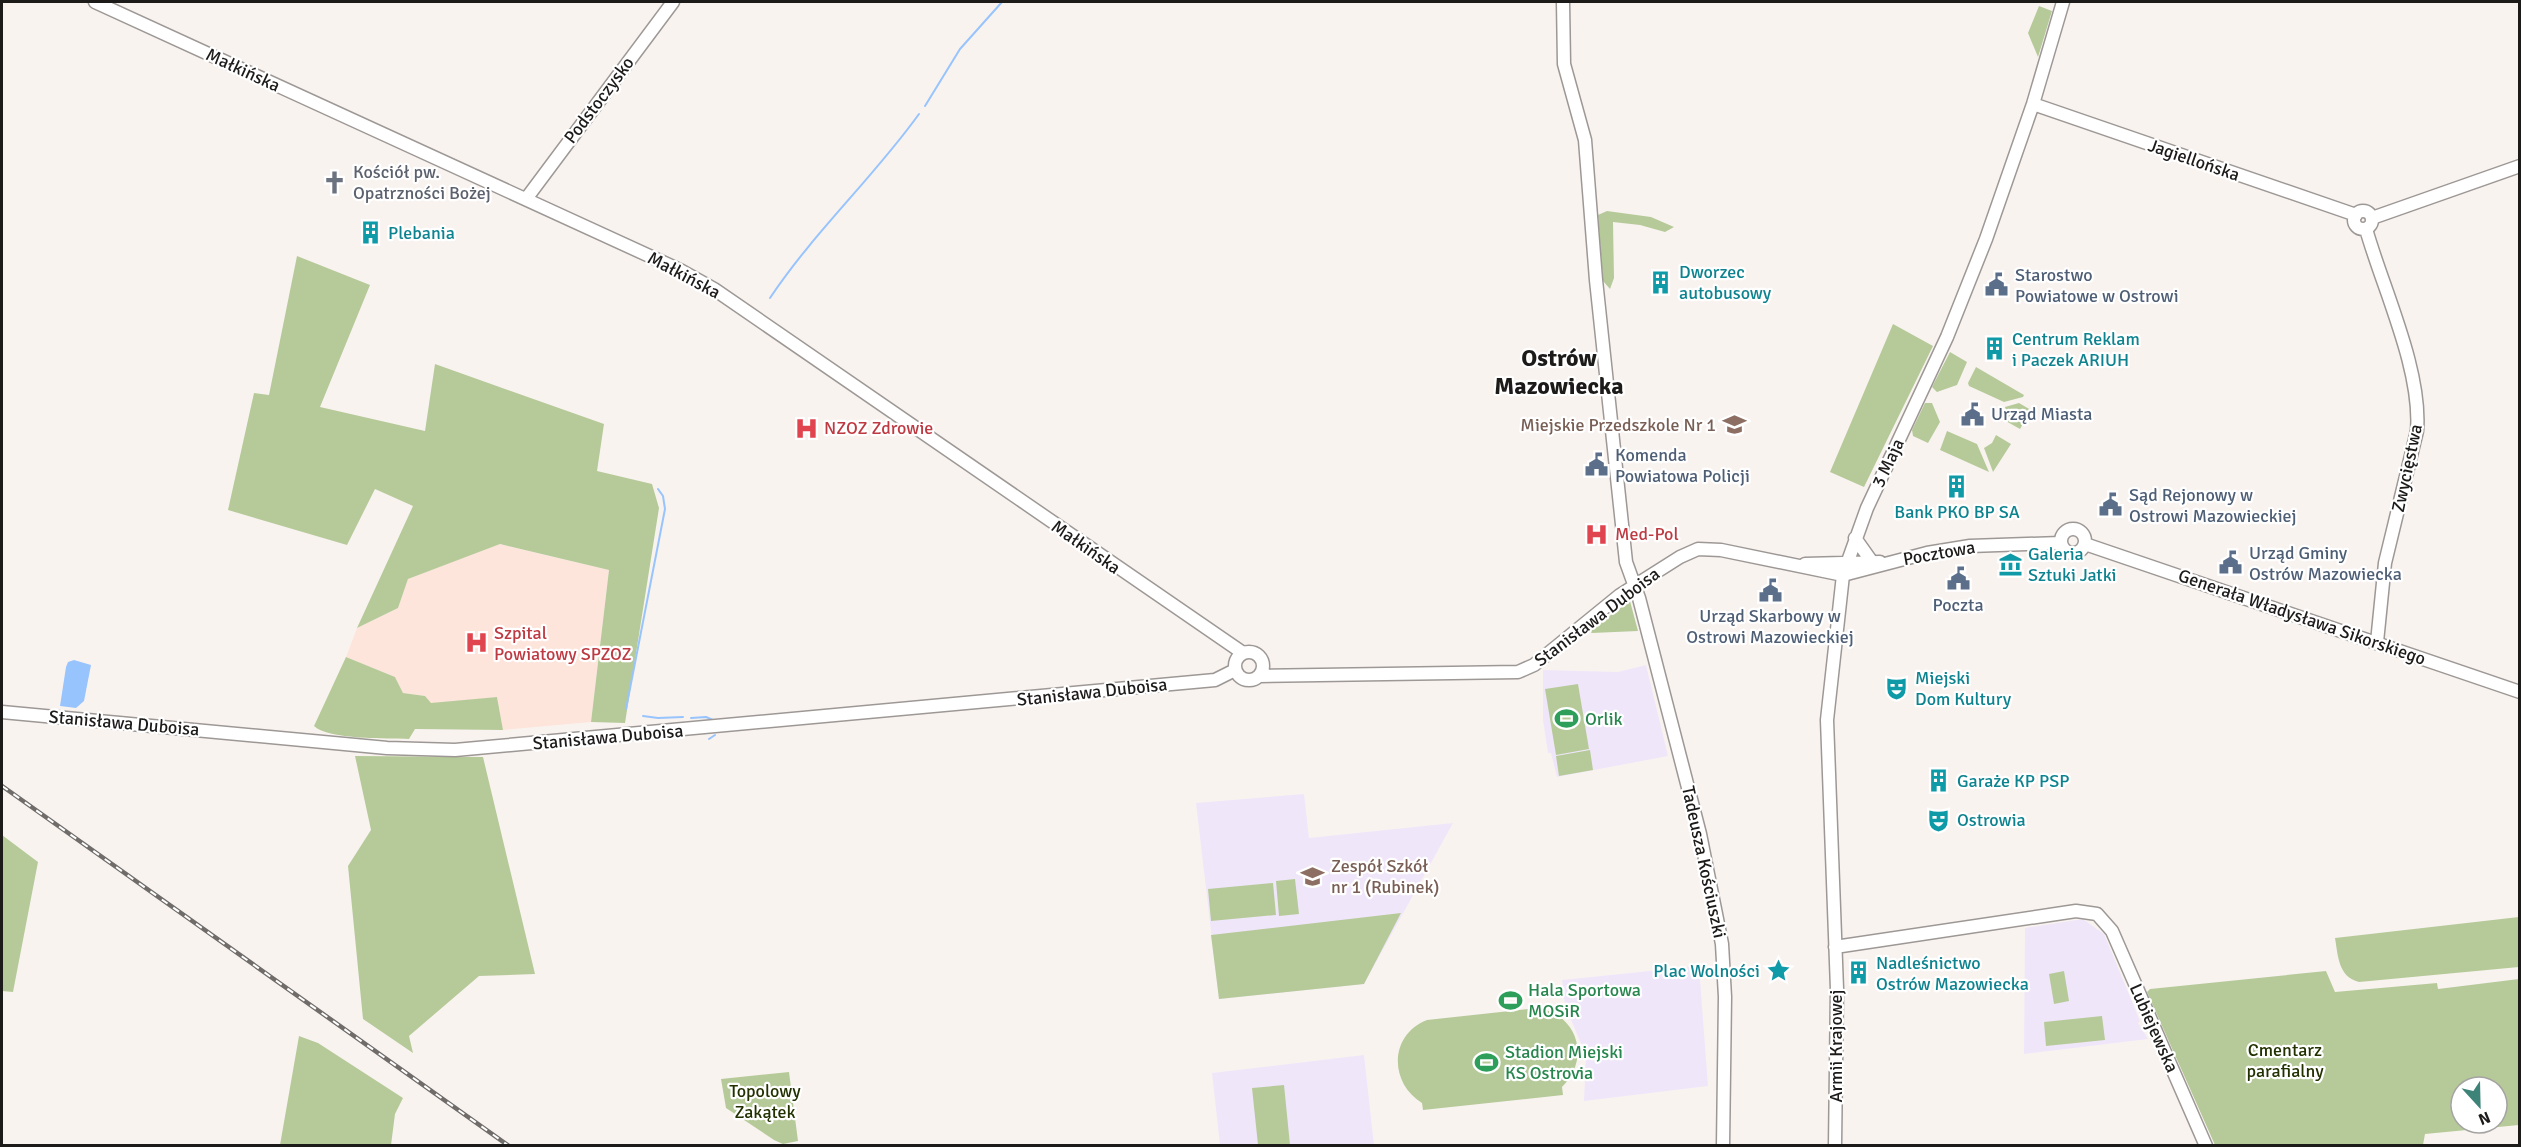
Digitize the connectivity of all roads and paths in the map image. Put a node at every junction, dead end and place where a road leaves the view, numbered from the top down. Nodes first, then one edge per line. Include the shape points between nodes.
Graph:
1 (95, 2) edge
2 (673, 2) edge
3 (1563, 2) edge
4 (2063, 2) edge
5 (2033, 104) junction
6 (2520, 166) edge
7 (526, 200) junction
8 (2356, 216) joint
9 (2369, 223) junction
10 (1855, 538) junction
11 (2060, 543) junction
12 (2085, 544) junction
13 (1846, 562) junction
14 (1872, 562) junction
15 (1890, 562) junction
16 (1793, 564) junction
17 (1843, 575) junction
18 (1635, 586) junction
19 (2377, 642) junction
20 (1239, 665) junction
21 (1261, 671) junction
22 (2520, 692) edge
23 (2, 712) edge
24 (1835, 947) junction
25 (1723, 1146) edge
26 (1835, 1146) edge
27 (2206, 1146) edge

1 - 7 street, Małkińska
2 - 7 street, Podstoczysko
3 - 18 street, Tadeusza Kościuszki via 1564,64 1585,140 1626,562
4 - 5 street, 3 Maja
5 - 8 street, Jagiellońska
5 - 10 street, 3 Maja via 1950,329
6 - 9 street
7 - 20 street, Małkińska via 714,289 1221,640
8 - 9 street, Zwycięstwa via 2357,226
9 - 19 street, Zwycięstwa via 2410,365 2418,409 2417,431 2385,563
10 - 13 street, 3 Maja
10 - 14 street
11 - 12 street via 2072,554
11 - 12 street via 2064,532 2073,529 2083,535
11 - 15 street, Pocztowa via 1970,546
12 - 19 street, Generała Władysława Sikorskiego
13 - 14 street, Pocztowa
13 - 16 street, Stanisława Duboisa
13 - 17 street, 3 Maja
14 - 15 street, Pocztowa
15 - 17 street, Pocztowa
16 - 17 street, Stanisława Duboisa
16 - 18 street, Stanisława Duboisa via 1698,549 1680,556
17 - 24 street, 3 Maja via 1827,720
18 - 21 street, Stanisława Duboisa via 1534,665 1518,672 1287,676
18 - 25 street, Tadeusza Kościuszki via 1700,834 1722,944
19 - 22 street, Generała Władysława Sikorskiego
20 - 21 street via 1250,680
20 - 21 street, Małkińska via 1254,653 1259,656
20 - 23 street, Stanisława Duboisa via 1215,680 455,750 387,748
24 - 26 street, Armii Krajowej
24 - 27 street, Lubiejewska via 2076,911 2097,914 2112,931

